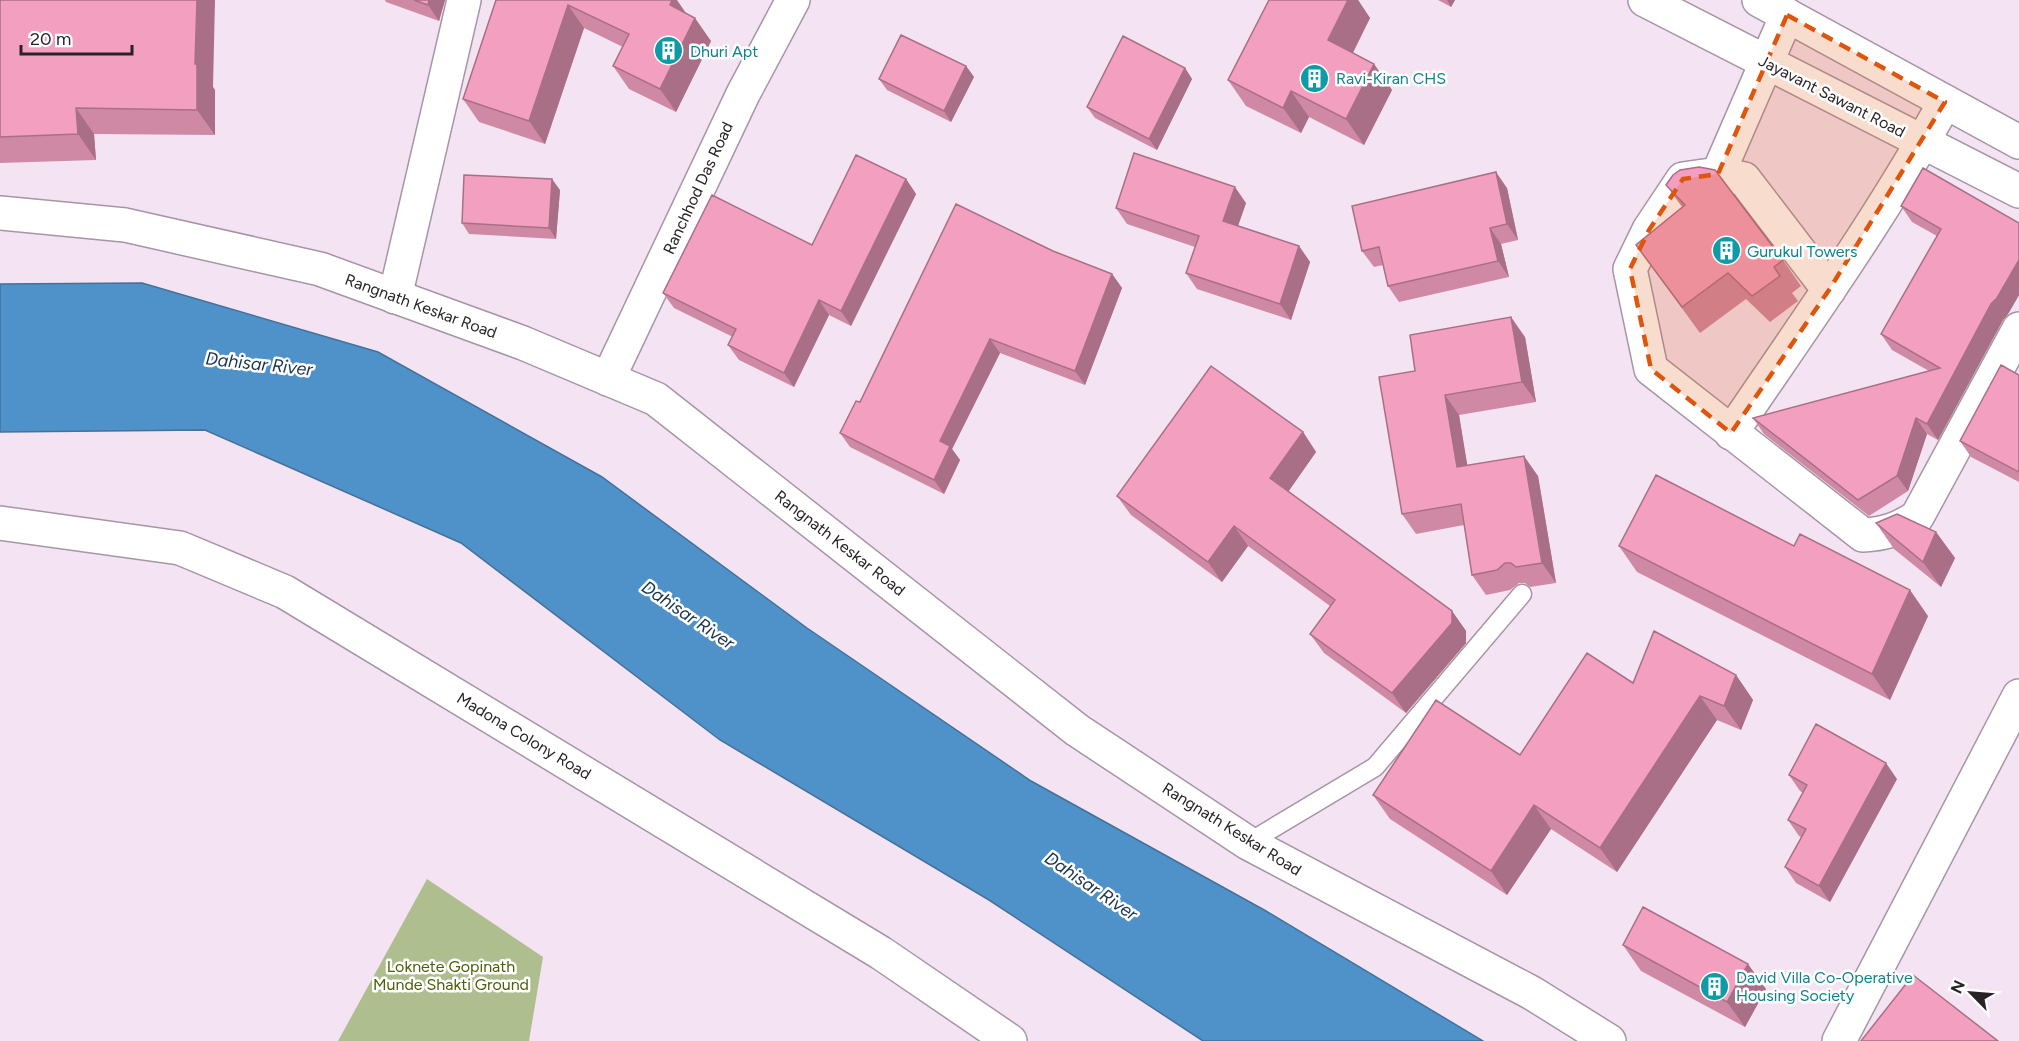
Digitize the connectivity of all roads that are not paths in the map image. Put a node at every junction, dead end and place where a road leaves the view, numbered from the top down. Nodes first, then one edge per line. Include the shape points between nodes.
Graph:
1 (464, 0) edge
2 (793, 0) edge
3 (1645, 0) edge
4 (1760, 0) edge
5 (1788, 15) junction
6 (1767, 62) junction
7 (1945, 102) junction
8 (1923, 142) junction
9 (2019, 142) edge
10 (1718, 174) junction
11 (2019, 192) edge
12 (0, 213) edge
13 (1829, 290) junction
14 (395, 297) junction
15 (2019, 329) edge
16 (608, 379) junction
17 (1731, 433) junction
18 (0, 523) edge
19 (1522, 594) edge
20 (2019, 696) edge
21 (1248, 843) junction
22 (1010, 1041) edge
23 (1609, 1041) edge
24 (1839, 1041) edge

1 - 14 street
2 - 16 street, Ranchhod Das Road via 743,94
3 - 6 street, Jayavant Sawant Road
4 - 5 street
5 - 6 street
5 - 7 street
6 - 8 street, Jayavant Sawant Road
6 - 10 street
7 - 8 street
7 - 9 street
8 - 11 street, Jayavant Sawant Road
8 - 13 street
10 - 13 street via 1744,179
10 - 17 street via 1683,179 1649,230 1630,269 1651,369
12 - 14 street, Rangnath Keskar Road via 125,225 320,269
13 - 17 street
14 - 16 street, Rangnath Keskar Road
15 - 17 street via 1917,517 1900,528 1863,535
16 - 21 street, Rangnath Keskar Road via 656,399 1077,730
18 - 22 street, Madona Colony Road via 180,548 285,592 881,953
19 - 21 lane via 1375,767
20 - 24 street
21 - 23 street, Rangnath Keskar Road via 1532,993

